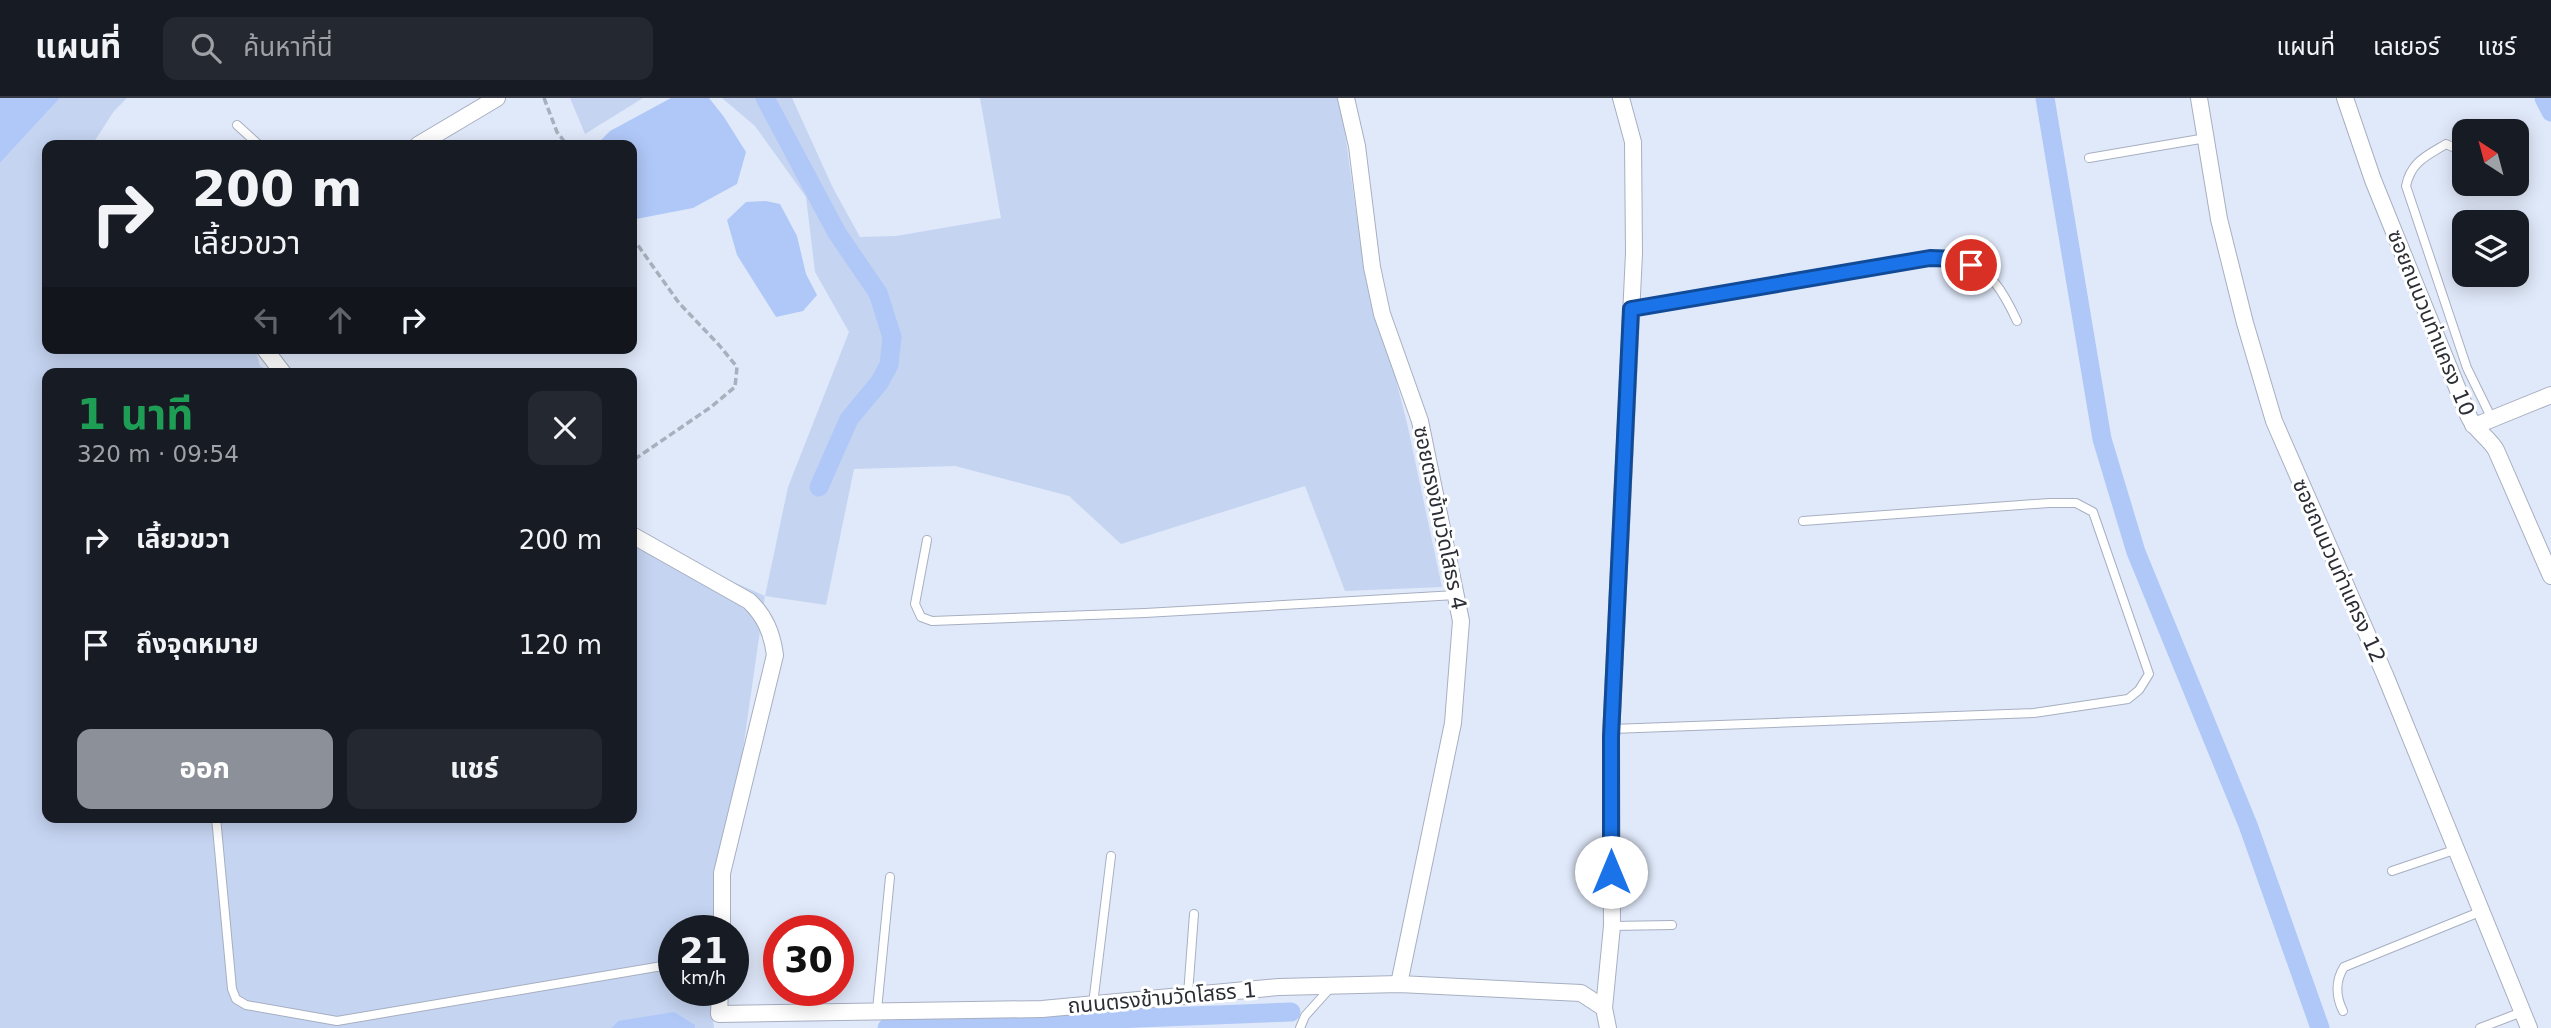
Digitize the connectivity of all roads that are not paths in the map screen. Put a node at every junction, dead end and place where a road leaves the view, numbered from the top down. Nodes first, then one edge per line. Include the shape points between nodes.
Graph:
1 (497, 98) edge
2 (1346, 98) edge
3 (1622, 98) edge
4 (2199, 98) edge
5 (2345, 98) edge
6 (237, 125) dead end
7 (2206, 138) junction
8 (254, 140) edge
9 (426, 140) edge
10 (2452, 147) edge
11 (2089, 158) dead end
12 (1631, 309) junction
13 (2017, 321) dead end
14 (269, 354) edge
15 (279, 368) edge
16 (2551, 396) edge
17 (2492, 419) junction
18 (2473, 425) junction
19 (1803, 521) dead end
20 (637, 538) edge
21 (927, 540) dead end
22 (2551, 576) edge
23 (1456, 596) junction
24 (1612, 729) junction
25 (217, 823) edge
26 (2457, 849) junction
27 (1111, 856) dead end
28 (2392, 871) dead end
29 (890, 877) dead end
30 (2482, 911) junction
31 (1194, 914) dead end
32 (722, 915) edge
33 (1672, 925) dead end
34 (1612, 926) junction
35 (658, 967) edge
36 (1399, 984) junction
37 (1332, 986) junction
38 (1188, 994) junction
39 (1093, 1004) junction
40 (1604, 1008) junction
41 (877, 1010) junction
42 (2343, 1011) dead end
43 (2522, 1012) junction
44 (720, 1021) edge
45 (1300, 1028) edge
46 (1608, 1028) edge
47 (2480, 1028) edge
48 (2529, 1028) edge

1 - 9 street
2 - 23 street, ซอยตรงข้ามวัดโสธร 4 via 1382,314 1420,421
3 - 12 street via 1633,142
4 - 7 street, ซอยถนนวนท่าแครง 12
5 - 18 street, ซอยถนนวนท่าแครง 10 via 2372,180
6 - 8 lane
7 - 11 lane
7 - 26 street, ซอยถนนวนท่าแครง 12 via 2222,232 2274,421
10 - 17 lane via 2446,144 2417,162 2406,186 2467,368
12 - 13 lane via 1930,258 1958,259 1984,271 2002,289
12 - 24 street
14 - 15 street
16 - 17 street
17 - 18 street
18 - 22 street, ซอยถนนวนท่าแครง 10 via 2496,450
19 - 24 lane via 2076,503 2094,512 2150,674 2128,699 2034,713
20 - 32 street via 749,601 760,612 773,642 775,655 722,873
21 - 23 lane via 915,604 921,617 932,621
23 - 36 street, ซอยตรงข้ามวัดโสธร 4 via 1461,621 1453,723
24 - 34 street
25 - 35 lane via 232,989 236,999 246,1005 337,1021
26 - 28 lane
26 - 30 street, ซอยถนนวนท่าแครง 12
27 - 39 lane
29 - 41 lane
30 - 42 lane via 2343,967 2337,998
30 - 43 street, ซอยถนนวนท่าแครง 12
31 - 38 lane
33 - 34 lane
34 - 40 street
36 - 37 street, ถนนตรงข้ามวัดโสธร 1
36 - 40 street, ถนนตรงข้ามวัดโสธร 1 via 1581,993
37 - 38 street, ถนนตรงข้ามวัดโสธร 1
37 - 45 lane
38 - 39 street, ถนนตรงข้ามวัดโสธร 1
39 - 41 street, ถนนตรงข้ามวัดโสธร 1 via 1042,1009
40 - 46 street
41 - 44 street, ถนนตรงข้ามวัดโสธร 1
43 - 47 lane
43 - 48 street, ซอยถนนวนท่าแครง 12

